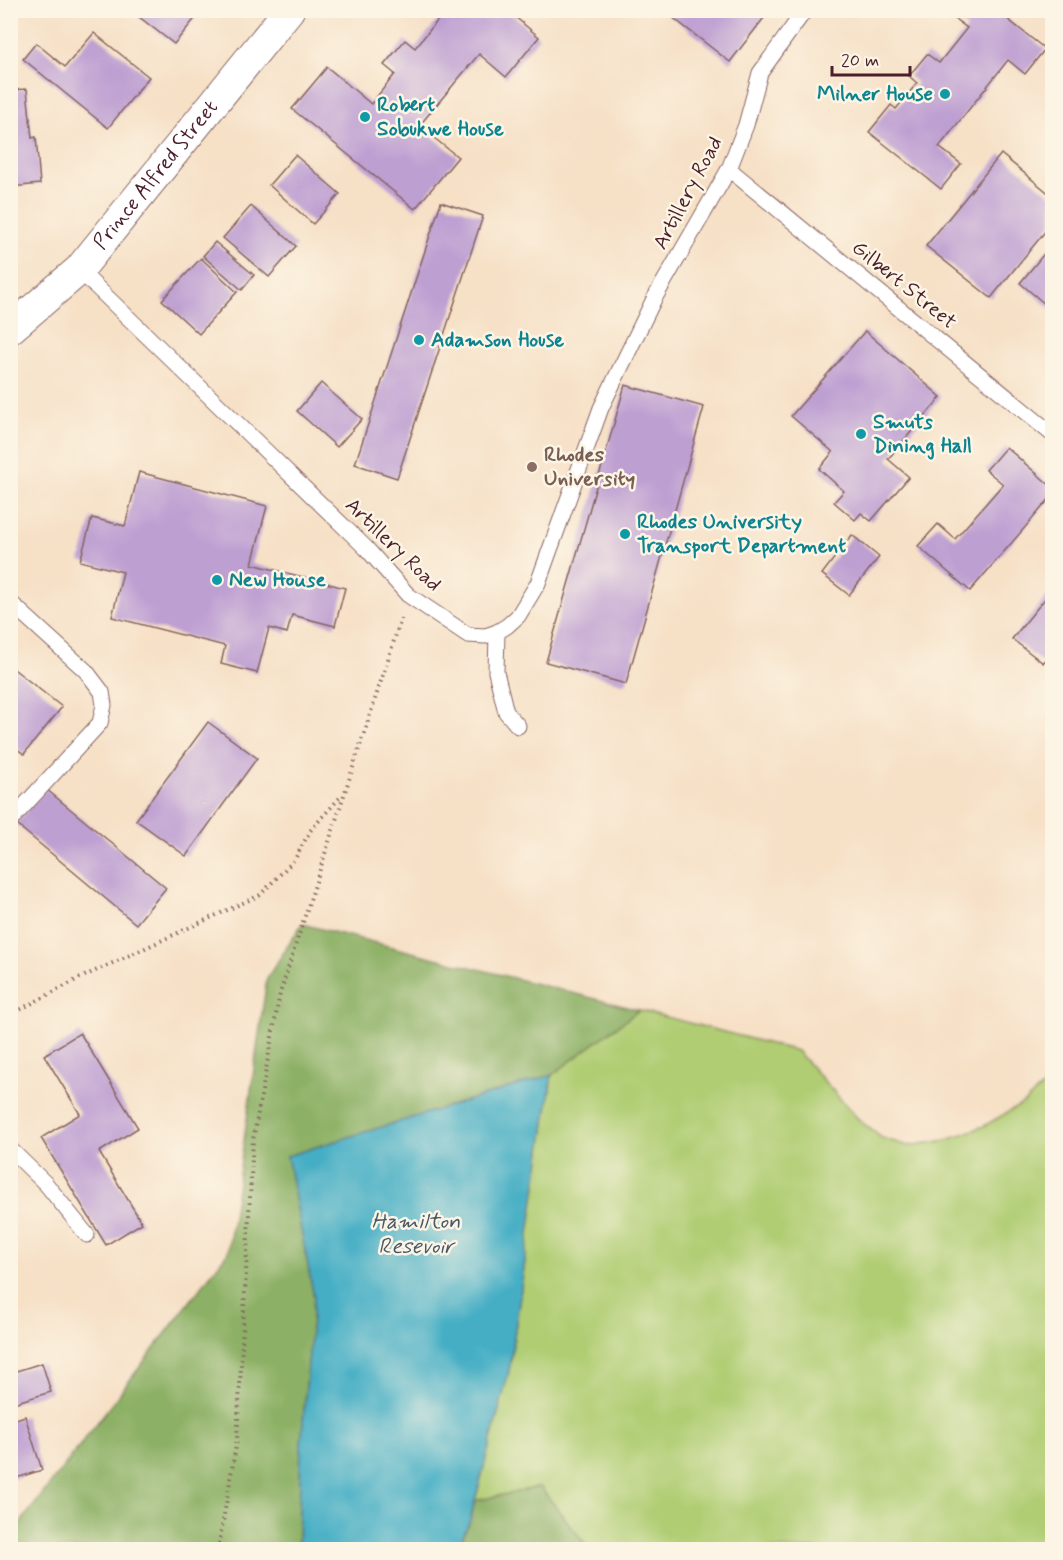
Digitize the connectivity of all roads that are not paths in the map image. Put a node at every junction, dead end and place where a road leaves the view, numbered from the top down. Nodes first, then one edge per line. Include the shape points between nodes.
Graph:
1 (289, 10) edge
2 (805, 10) edge
3 (729, 169) junction
4 (79, 270) junction
5 (10, 329) edge
6 (1053, 434) edge
7 (10, 602) edge
8 (497, 632) junction
9 (518, 726) dead end
10 (10, 821) edge
11 (10, 1149) edge
12 (87, 1235) dead end

1 - 4 street, Prince Alfred Street
2 - 3 lane, Artillery Road via 760,73
3 - 6 lane, Gilbert Street
3 - 8 lane, Artillery Road via 654,299 601,408 538,583 518,616
4 - 5 street, Prince Alfred Street
4 - 8 lane, Artillery Road via 366,548 408,595 468,634 485,636
7 - 10 lane via 86,671 102,692 104,705 100,723
8 - 9 lane via 496,672 506,712
11 - 12 lane via 46,1184

